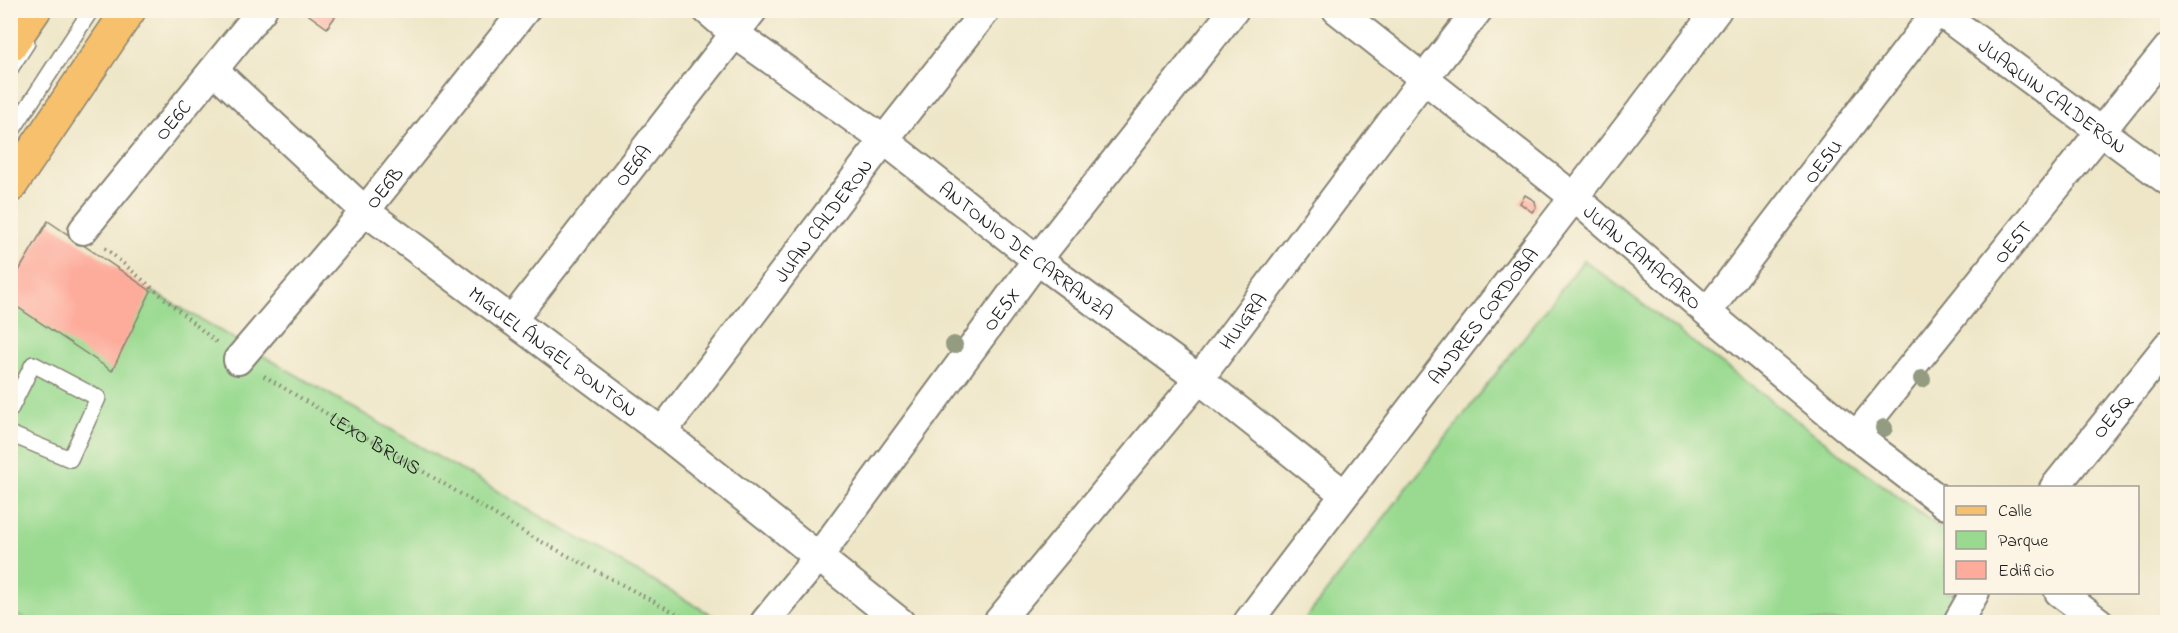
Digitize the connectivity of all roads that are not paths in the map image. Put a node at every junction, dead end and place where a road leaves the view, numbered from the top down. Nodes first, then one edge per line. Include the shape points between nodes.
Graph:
1 (33, 10) edge
2 (49, 10) edge
3 (91, 10) edge
4 (129, 10) edge
5 (262, 10) edge
6 (525, 10) edge
7 (707, 10) edge
8 (753, 10) edge
9 (986, 10) edge
10 (1234, 10) edge
11 (1337, 10) edge
12 (1478, 10) edge
13 (1717, 10) edge
14 (1937, 11) edge
15 (735, 33) junction
16 (10, 45) edge
17 (2168, 48) edge
18 (10, 69) edge
19 (215, 71) junction
20 (1424, 80) junction
21 (2100, 130) junction
22 (10, 134) edge
23 (884, 140) junction
24 (2168, 181) edge
25 (10, 186) edge
26 (1575, 198) junction
27 (364, 211) junction
28 (83, 230) road end
29 (1038, 260) junction
30 (1707, 312) junction
31 (512, 320) junction
32 (2168, 345) edge
33 (238, 360) road end
34 (1199, 379) junction
35 (10, 410) edge
36 (662, 432) junction
37 (10, 434) edge
38 (1856, 436) junction
39 (2056, 486) edge
40 (1344, 494) junction
41 (1944, 504) edge
42 (819, 556) junction
43 (1974, 594) edge
44 (2062, 594) edge
45 (765, 622) edge
46 (900, 622) edge
47 (998, 622) edge
48 (1248, 622) edge
49 (1958, 622) edge
50 (2099, 622) edge

1 - 16 main road
2 - 18 lane
3 - 22 lane
4 - 25 main road
5 - 19 street, OE6C
6 - 27 street, OE6B
7 - 15 street, ANTONIO DE CARRANZA
8 - 15 street, OE6A
9 - 23 street, JUAN CALDERON
10 - 29 street, OE5X
11 - 20 street, JUAN CAMACARO
12 - 20 street, HUIGRA
13 - 26 street, ANDRES CORDOBA
14 - 21 street, JUAQUIN CALDERÓN
14 - 30 street, OE5U
15 - 23 street, ANTONIO DE CARRANZA
15 - 31 street, OE6A
17 - 21 street, OE5T
19 - 27 street, MIGUEL ÁNGEL PONTÓN
19 - 28 street, OE6C
20 - 26 street, JUAN CAMACARO
20 - 34 street, HUIGRA
21 - 24 street, JUAQUIN CALDERÓN
21 - 38 street, OE5T
23 - 29 street, ANTONIO DE CARRANZA
23 - 36 street, JUAN CALDERON
26 - 30 street, JUAN CAMACARO
26 - 40 street, ANDRES CORDOBA
27 - 31 street, MIGUEL ÁNGEL PONTÓN
27 - 33 street, OE6B
29 - 34 street, ANTONIO DE CARRANZA
29 - 42 street, OE5X
30 - 38 street, JUAN CAMACARO
31 - 36 street, MIGUEL ÁNGEL PONTÓN
32 - 39 street, OE5Q
34 - 40 street, ANTONIO DE CARRANZA
34 - 47 street, HUIGRA
35 - 37 lane via 33,364 98,398 70,459
36 - 42 street, MIGUEL ÁNGEL PONTÓN
38 - 41 street, JUAN CAMACARO
40 - 48 street, ANDRES CORDOBA
42 - 45 street
42 - 46 street, MIGUEL ÁNGEL PONTÓN
43 - 49 street
44 - 50 street

